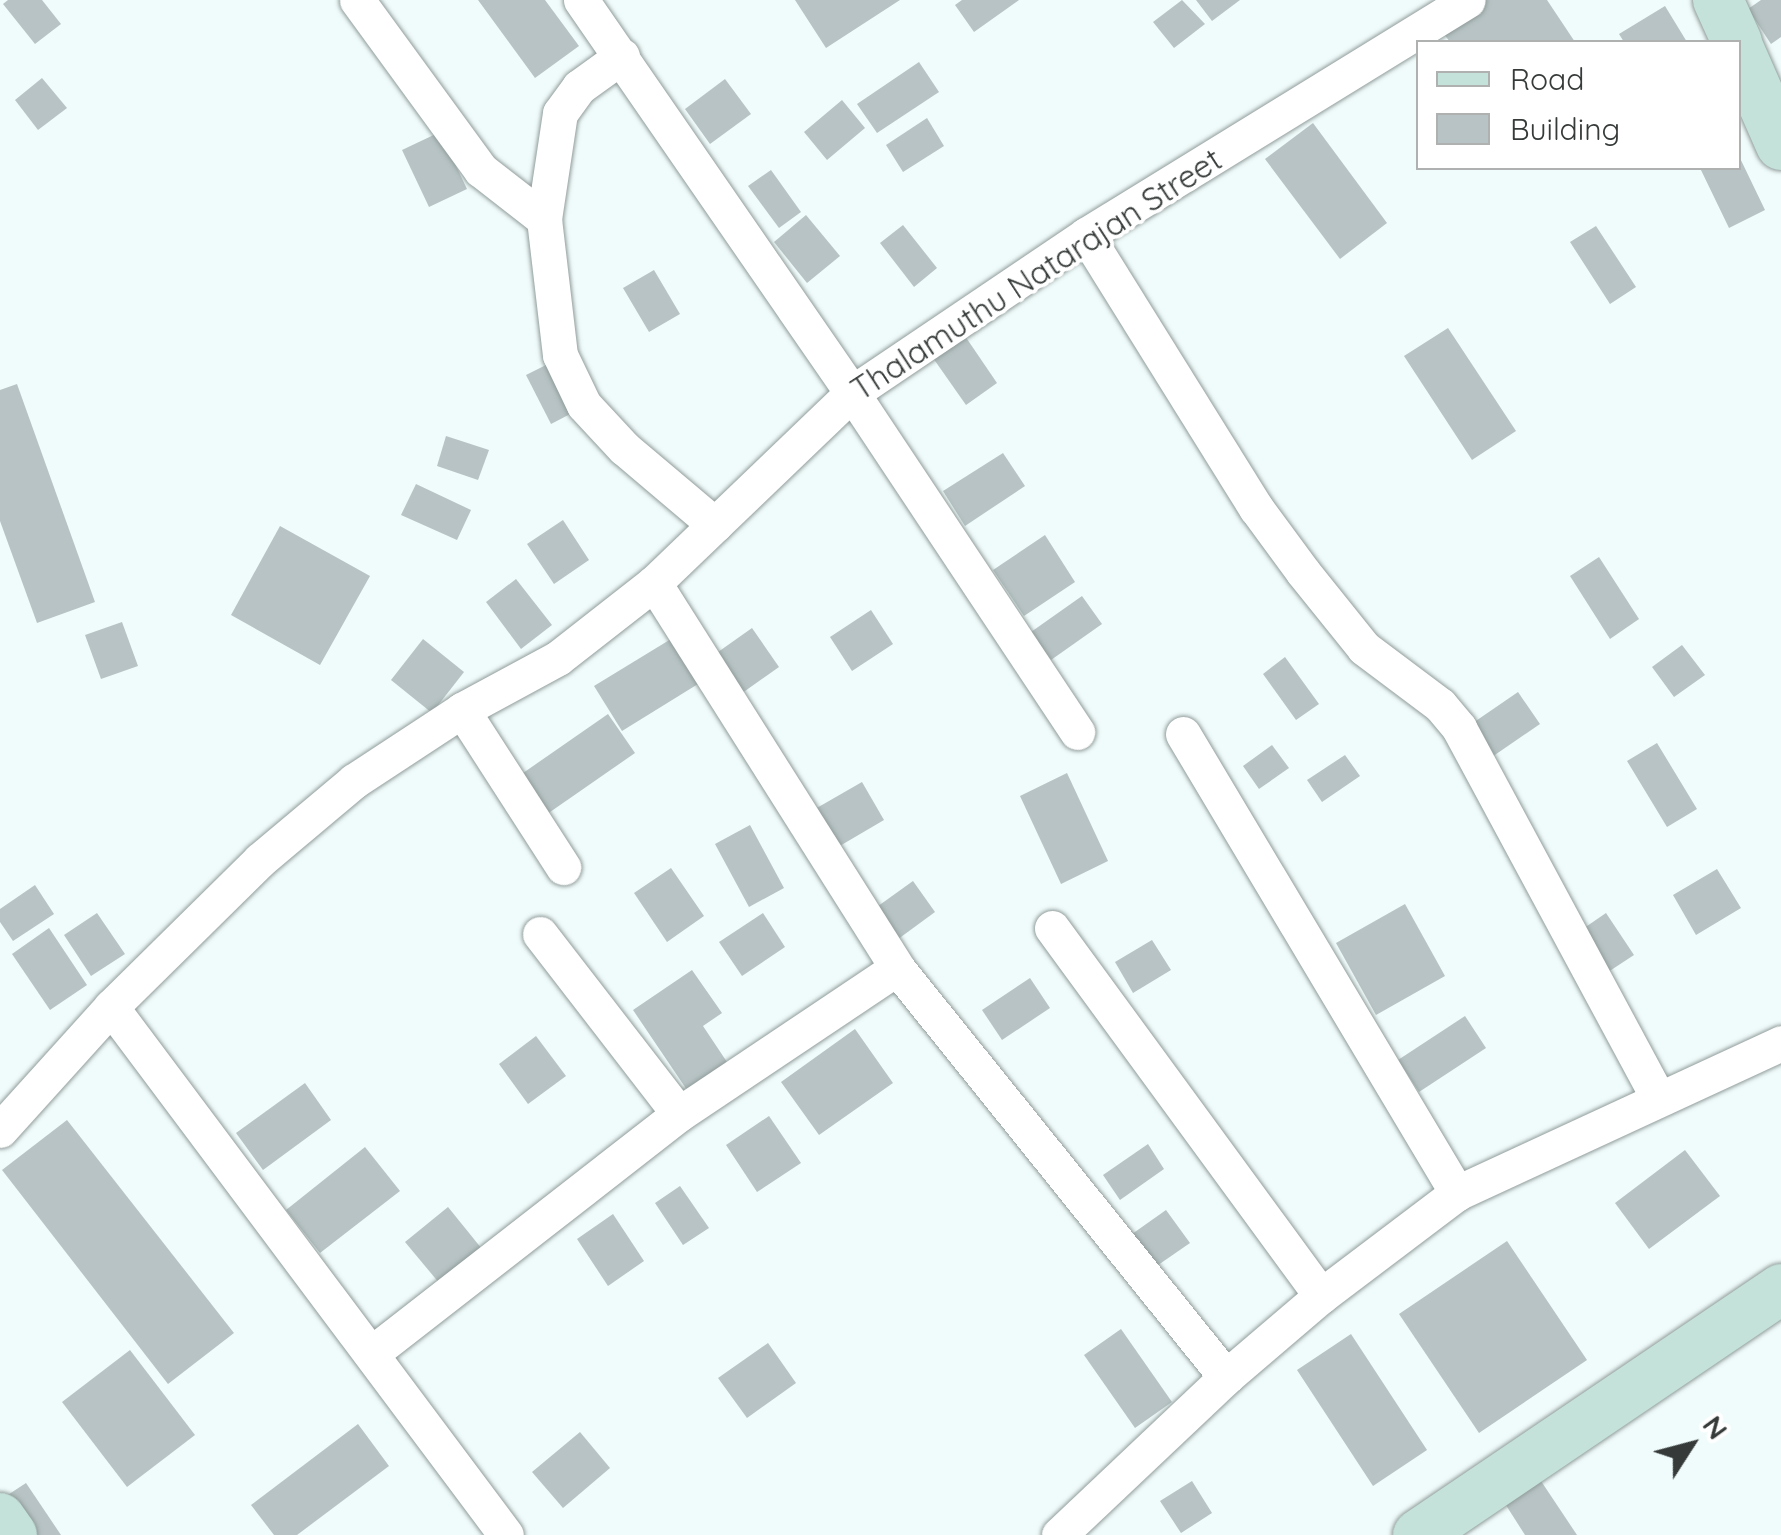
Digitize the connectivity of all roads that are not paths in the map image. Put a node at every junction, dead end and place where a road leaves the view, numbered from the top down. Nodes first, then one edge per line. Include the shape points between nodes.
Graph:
1 (358, 0) edge
2 (581, 0) edge
3 (1468, 0) edge
4 (1718, 0) edge
5 (1736, 40) edge
6 (1741, 52) edge
7 (622, 56) junction
8 (1781, 145) edge
9 (544, 219) junction
10 (1086, 234) junction
11 (852, 393) junction
12 (715, 525) junction
13 (654, 583) junction
14 (462, 710) junction
15 (1076, 732) dead end
16 (1184, 734) dead end
17 (563, 867) dead end
18 (1052, 928) dead end
19 (540, 934) dead end
20 (898, 968) junction
21 (111, 1007) junction
22 (1781, 1043) edge
23 (1658, 1098) junction
24 (679, 1114) junction
25 (0, 1130) edge
26 (1457, 1192) junction
27 (1781, 1289) edge
28 (1321, 1296) junction
29 (372, 1353) junction
30 (1226, 1378) junction
31 (0, 1518) edge
32 (1444, 1528) edge
33 (12, 1535) edge
34 (506, 1535) edge
35 (1060, 1535) edge

1 - 9 street via 481,170
2 - 7 street
3 - 10 street, Thalamuthu Natarajan Street
4 - 5 street
6 - 8 street
7 - 9 street via 579,87 560,112
7 - 11 street
9 - 12 street via 560,355 584,406
10 - 11 street, Thalamuthu Natarajan Street
10 - 23 street via 1303,572 1364,648 1440,705 1459,728
11 - 12 street, Thalamuthu Natarajan Street
11 - 15 street
12 - 13 street, Thalamuthu Natarajan Street
13 - 14 street, Thalamuthu Natarajan Street via 558,658
13 - 20 street
14 - 17 street
14 - 21 street, Thalamuthu Natarajan Street via 354,781
16 - 26 street
18 - 28 street
19 - 24 street
20 - 24 street
20 - 30 street
21 - 25 street, Thalamuthu Natarajan Street
21 - 29 street
22 - 23 street
23 - 26 street
24 - 29 street
26 - 28 street
27 - 32 street
28 - 30 street
29 - 34 street
30 - 35 street
31 - 33 street

